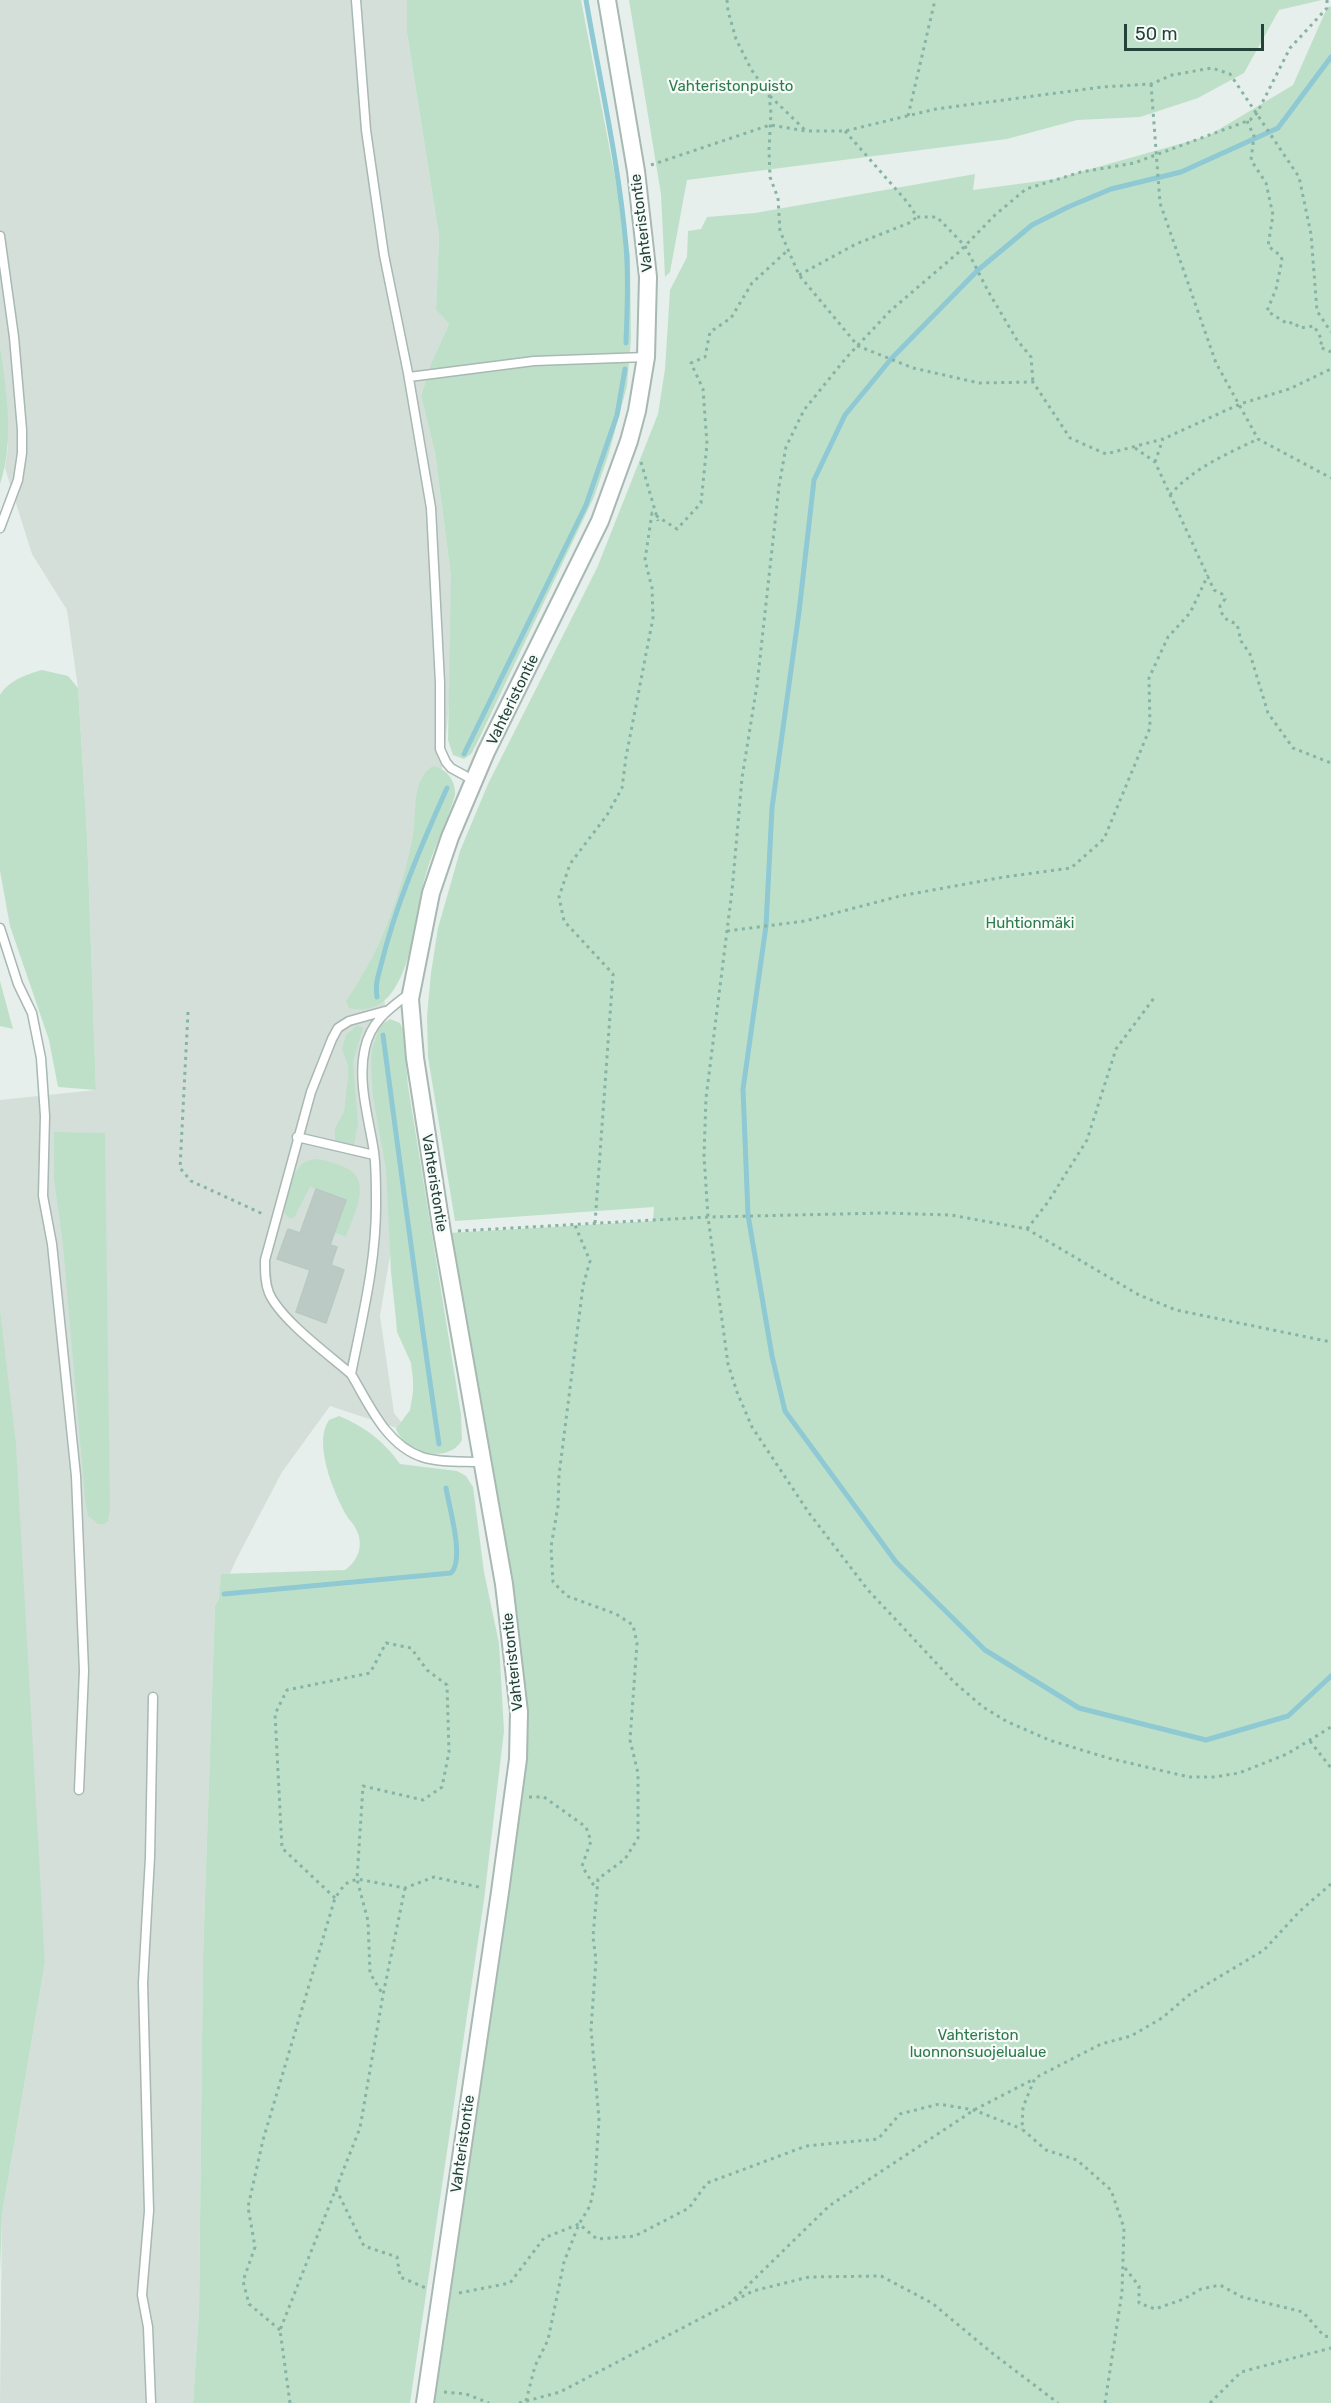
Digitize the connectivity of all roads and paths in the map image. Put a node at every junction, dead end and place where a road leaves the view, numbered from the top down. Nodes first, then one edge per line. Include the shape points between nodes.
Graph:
1 (356, 0) edge
2 (607, 0) edge
3 (727, 0) edge
4 (935, 0) edge
5 (1327, 0) edge
6 (1329, 8) edge
7 (1151, 84) junction
8 (769, 95) junction
9 (1257, 113) junction
10 (908, 116) junction
11 (1247, 121) junction
12 (770, 125) junction
13 (806, 131) junction
14 (845, 131) junction
15 (1157, 154) junction
16 (636, 171) junction
17 (917, 217) junction
18 (0, 236) edge
19 (965, 246) junction
20 (787, 251) junction
21 (798, 275) junction
22 (1331, 332) edge
23 (858, 346) junction
24 (1331, 352) edge
25 (646, 357) junction
26 (1331, 369) edge
27 (409, 377) junction
28 (1033, 382) junction
29 (1240, 404) junction
30 (1163, 439) junction
31 (1258, 439) junction
32 (1134, 448) junction
33 (641, 462) dead end
34 (1155, 462) junction
35 (1331, 478) edge
36 (1170, 495) junction
37 (656, 516) junction
38 (658, 521) dead end
39 (0, 528) edge
40 (1208, 575) junction
41 (1331, 763) edge
42 (473, 780) junction
43 (0, 928) edge
44 (727, 931) junction
45 (410, 993) junction
46 (1154, 998) dead end
47 (385, 1011) junction
48 (188, 1012) dead end
49 (297, 1137) junction
50 (374, 1155) junction
51 (708, 1217) junction
52 (275, 1219) junction
53 (595, 1223) junction
54 (575, 1224) junction
55 (1027, 1229) junction
56 (442, 1233) junction
57 (1331, 1342) edge
58 (351, 1374) junction
59 (482, 1462) junction
60 (153, 1697) dead end
61 (1331, 1727) edge
62 (1310, 1741) junction
63 (1331, 1768) edge
64 (79, 1790) dead end
65 (512, 1797) junction
66 (357, 1879) junction
67 (1331, 1884) edge
68 (405, 1888) junction
69 (597, 1891) junction
70 (500, 1892) junction
71 (335, 1898) junction
72 (383, 1995) junction
73 (1035, 2078) junction
74 (974, 2110) junction
75 (1022, 2129) junction
76 (336, 2188) junction
77 (579, 2224) junction
78 (1124, 2267) junction
79 (445, 2295) junction
80 (730, 2303) junction
81 (280, 2330) junction
82 (1331, 2337) edge
83 (1331, 2348) edge
84 (426, 2396) edge
85 (526, 2401) junction
86 (151, 2403) edge
87 (290, 2403) edge
88 (489, 2403) edge
89 (519, 2403) edge
90 (1058, 2403) edge
91 (1105, 2403) edge
92 (1210, 2403) edge

1 - 27 lane via 366,130 384,255
2 - 16 street, Vahteristontie
3 - 8 path via 736,39
4 - 10 path
5 - 6 path
6 - 9 path via 1290,48
7 - 9 path via 1172,75 1212,68 1230,74
7 - 10 path via 1102,87
7 - 15 path
8 - 12 path
8 - 13 path
9 - 11 path
9 - 22 path via 1299,177 1311,234 1317,311
10 - 14 path
11 - 15 path
11 - 24 path via 1254,136 1251,160 1266,183 1273,215 1268,246 1282,260 1267,311 1300,328 1314,326 1322,340 1320,347
12 - 13 path
12 - 16 path
12 - 20 path via 770,177 778,198 780,231
13 - 14 path
14 - 17 path
15 - 19 path via 1134,163 1048,180 1026,189
15 - 29 path via 1163,216 1216,363
16 - 25 street, Vahteristontie via 648,277
17 - 19 path via 937,217
17 - 21 path
18 - 39 lane via 22,430 18,480
19 - 23 path via 890,311
19 - 28 path via 1017,340 1031,357
20 - 21 path
20 - 37 path via 752,283 731,318 710,332 705,357 691,363 703,389 706,433 701,503 677,529
21 - 23 path
23 - 28 path via 913,368 979,383
23 - 44 path via 804,410 786,447 742,778
25 - 27 lane via 534,361
25 - 42 street, Vahteristontie via 629,441 600,520
26 - 29 path via 1289,389
27 - 42 lane via 431,508 440,749 451,768
28 - 32 path via 1070,438 1106,454
29 - 30 path
29 - 31 path
30 - 32 path
30 - 34 path
31 - 35 path
31 - 36 path via 1213,461
32 - 34 path
33 - 37 path
34 - 36 path
36 - 40 path
37 - 38 path
37 - 53 path via 652,513 645,560 652,588 653,618 622,788 570,864 559,897 564,921 614,974
40 - 41 path via 1214,590 1225,599 1220,606 1221,614 1236,624 1250,654 1268,713 1293,748
40 - 44 path via 1190,613 1168,637 1149,678 1150,728 1104,839 1071,868 900,896 805,921
42 - 45 street, Vahteristontie via 436,873
43 - 64 lane via 32,1013 41,1058 44,1196 76,1476 84,1671
44 - 51 path via 706,1098
45 - 47 lane
45 - 56 street, Vahteristontie via 412,1037
46 - 55 path via 1116,1049 1087,1140
47 - 49 lane via 356,1018 338,1028 315,1077
47 - 50 lane via 371,1029 363,1061
48 - 52 path via 180,1168 191,1181
49 - 50 lane
49 - 52 lane
50 - 58 lane via 374,1262
51 - 53 path
51 - 55 path via 939,1215
51 - 62 path via 728,1364 752,1427 809,1513 868,1590 954,1682 983,1707 1049,1740 1189,1777 1239,1773
52 - 58 lane via 265,1260 269,1293 281,1311
53 - 54 path
54 - 56 path
54 - 69 path via 590,1261 583,1286 559,1475 551,1547 553,1582 567,1596 616,1614 633,1625 638,1643 630,1740 638,1773 638,1838 625,1859 598,1879
55 - 57 path via 1139,1295 1176,1310
56 - 59 street, Vahteristontie
58 - 59 lane via 398,1444 421,1457
59 - 65 street, Vahteristontie via 504,1584 517,1691 519,1735
60 - 86 lane via 143,1983 149,2211 142,2295 148,2327
61 - 62 path
62 - 63 path
65 - 69 path via 544,1797 586,1827 591,1841 582,1866
65 - 70 street, Vahteristontie
66 - 68 path
66 - 71 path via 345,1884
66 - 71 path via 363,1786 423,1800 442,1787 449,1752 447,1685 427,1670 411,1648 386,1643 370,1673 287,1690 275,1714 282,1848
66 - 72 path via 368,1921 370,1973
67 - 73 path via 1264,1950 1189,1995 1161,2018 1131,2036 1101,2044
68 - 70 path via 434,1877
68 - 72 path
69 - 77 path via 591,2029 598,2119 595,2182 590,2206
70 - 79 street, Vahteristontie
71 - 81 path via 263,2140 248,2207 255,2247 243,2281 249,2304
72 - 76 path via 360,2128
73 - 74 path
73 - 75 path via 1023,2107
74 - 75 path
74 - 77 path via 939,2104 900,2114 878,2139 806,2146 706,2183 689,2208 635,2236 597,2239
74 - 80 path via 829,2206
75 - 78 path via 1046,2150 1077,2160 1111,2190 1124,2228
76 - 79 path via 364,2246 397,2257 400,2277
76 - 81 path
77 - 79 path via 544,2238 510,2283
77 - 85 path via 561,2273 548,2340 535,2366
78 - 82 path via 1139,2286 1139,2302 1155,2309 1220,2285 1242,2297 1303,2312 1324,2336
78 - 91 path
79 - 84 street, Vahteristontie
80 - 85 path via 560,2392
80 - 90 path via 753,2290 809,2277 881,2276 932,2302
81 - 87 path
83 - 92 path via 1241,2372
84 - 88 path via 466,2394
85 - 89 path

